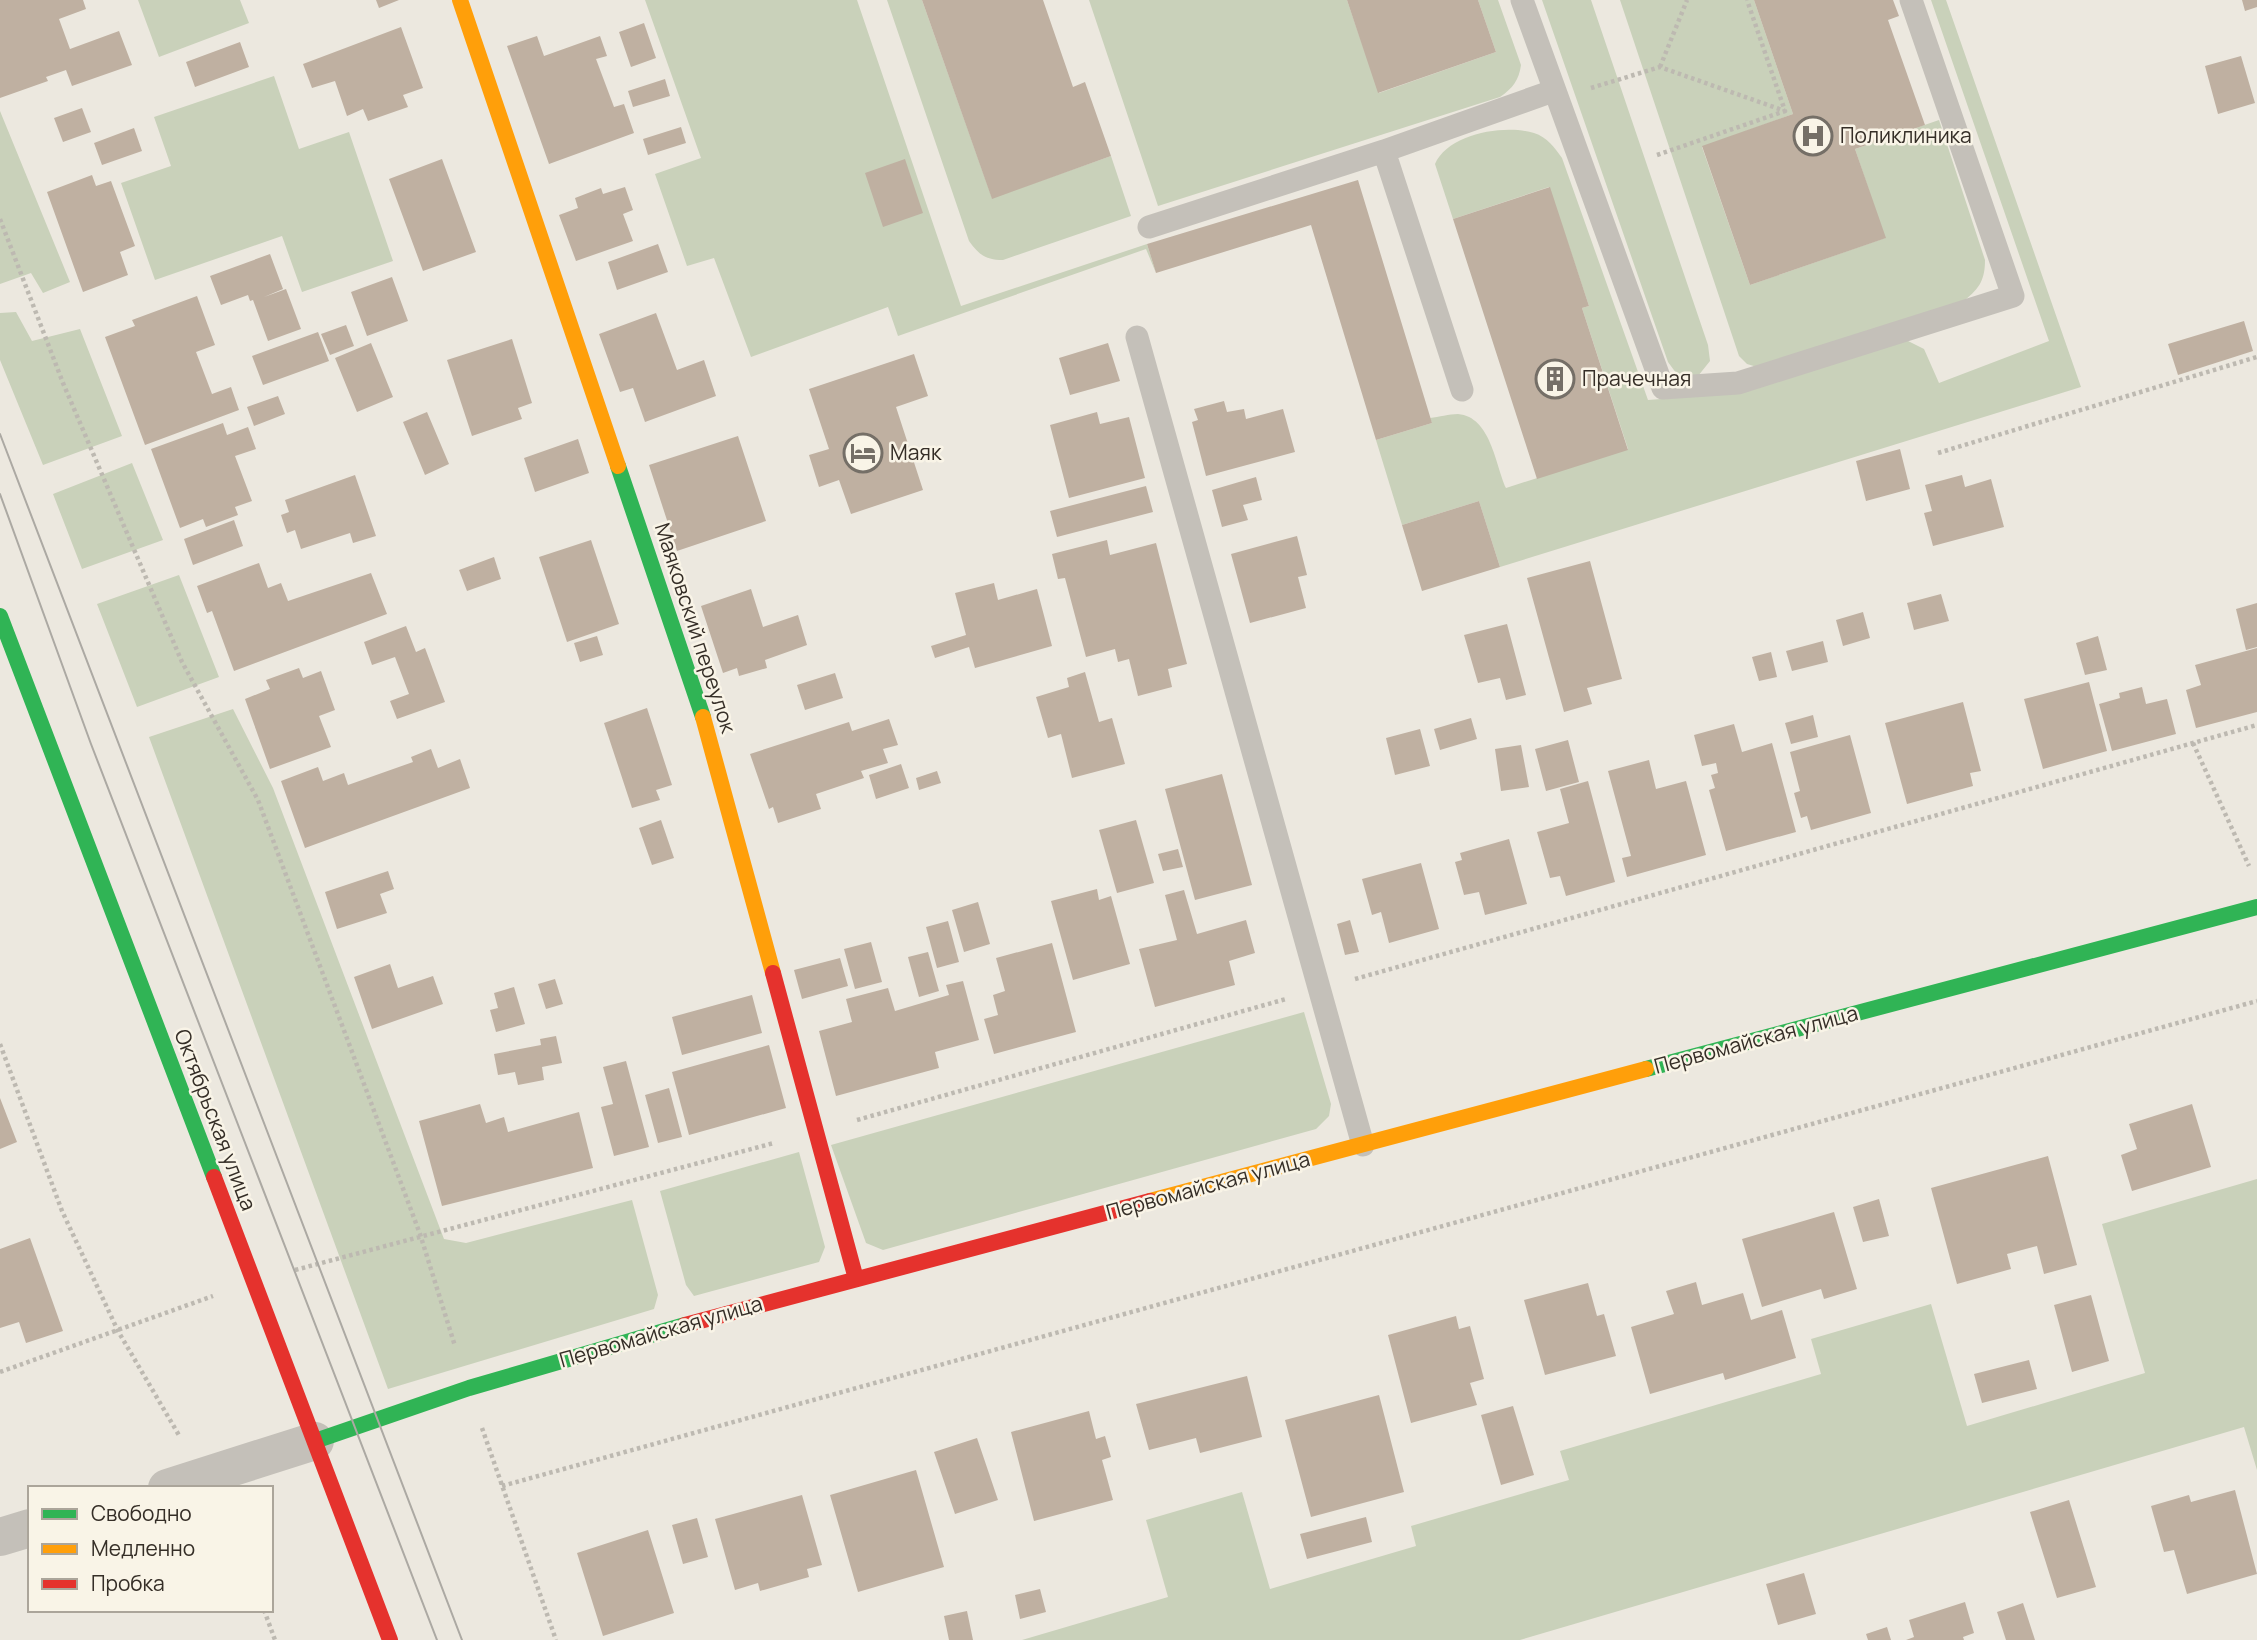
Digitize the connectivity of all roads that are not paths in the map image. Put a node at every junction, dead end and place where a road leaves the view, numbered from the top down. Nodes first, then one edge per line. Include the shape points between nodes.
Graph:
1 (460, 0) edge
2 (1522, 0) edge
3 (1911, 0) edge
4 (1555, 95) junction
5 (1384, 151) junction
6 (1149, 227) dead end
7 (1137, 337) dead end
8 (1462, 390) dead end
9 (0, 616) edge
10 (2257, 907) edge
11 (1363, 1145) junction
12 (856, 1279) junction
13 (315, 1441) junction
14 (174, 1486) edge
15 (28, 1529) edge
16 (0, 1537) edge
17 (390, 1640) edge

1 - 12 street, Маяковский переулок via 710,738
2 - 4 lane
3 - 4 lane via 2012,296 1738,383 1663,388
4 - 5 lane
5 - 6 lane
5 - 8 lane
7 - 11 lane
9 - 13 street, Октябрьская улица
10 - 11 street, Первомайская улица
11 - 12 street, Первомайская улица
12 - 13 street, Первомайская улица via 631,1339
13 - 14 street, Первомайская улица
13 - 17 street, Октябрьская улица
15 - 16 street

